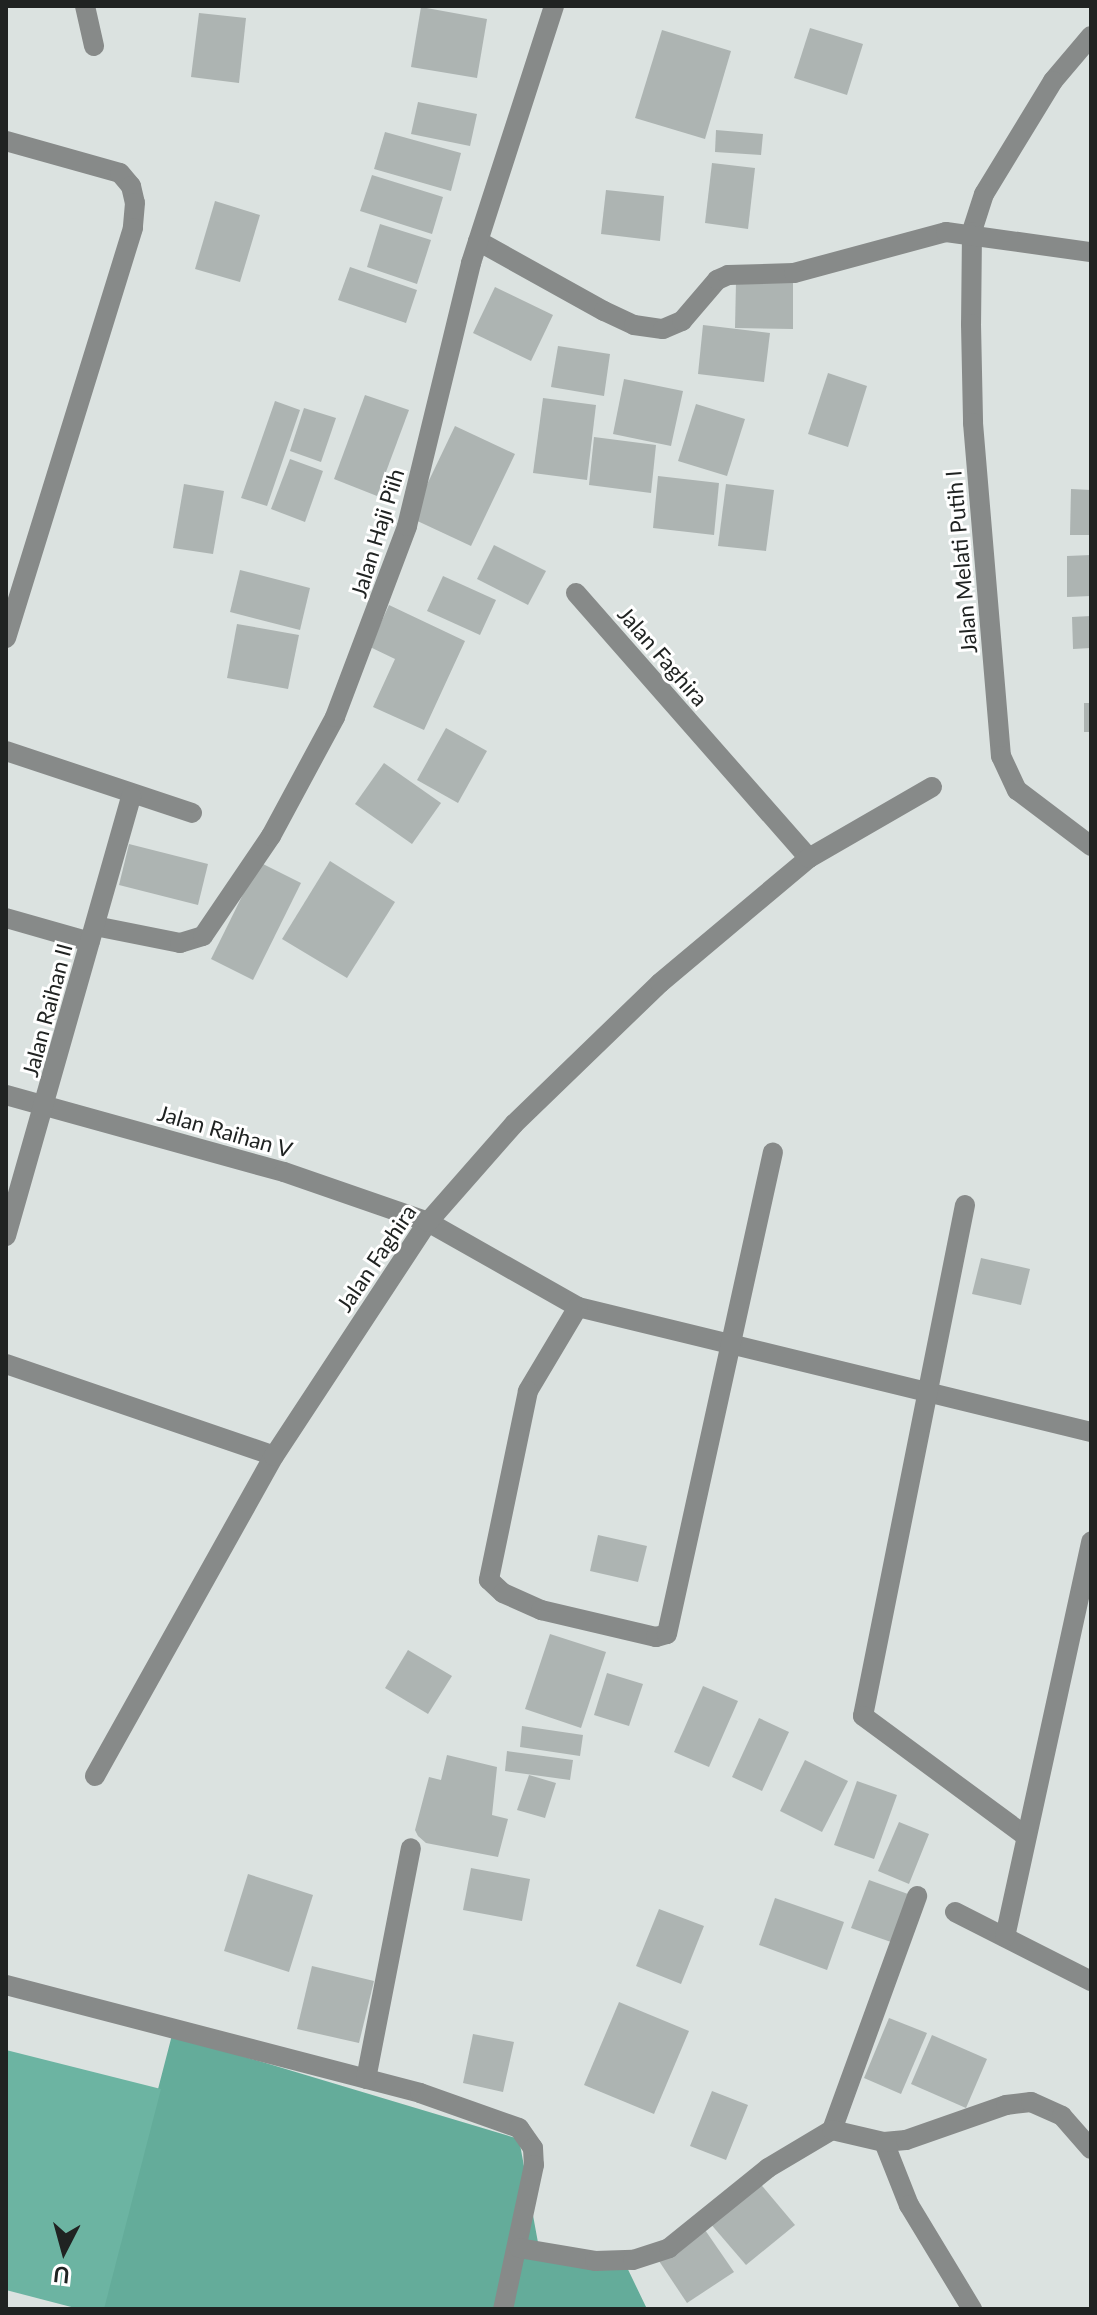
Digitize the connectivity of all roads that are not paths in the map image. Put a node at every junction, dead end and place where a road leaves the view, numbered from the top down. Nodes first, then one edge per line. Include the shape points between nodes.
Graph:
1 (85, 6) edge
2 (554, 6) edge
3 (1091, 36) edge
4 (94, 46) dead end
5 (6, 141) edge
6 (972, 232) junction
7 (478, 241) junction
8 (1091, 252) edge
9 (576, 593) dead end
10 (6, 638) edge
11 (6, 751) edge
12 (932, 787) dead end
13 (131, 796) junction
14 (192, 813) dead end
15 (1091, 846) edge
16 (809, 858) junction
17 (6, 918) edge
18 (92, 934) junction
19 (6, 1095) edge
20 (45, 1106) junction
21 (773, 1153) dead end
22 (965, 1205) dead end
23 (428, 1222) junction
24 (6, 1236) edge
25 (578, 1307) junction
26 (733, 1345) junction
27 (6, 1364) edge
28 (927, 1392) junction
29 (1091, 1432) edge
30 (274, 1456) junction
31 (1091, 1541) edge
32 (95, 1776) dead end
33 (1026, 1836) junction
34 (411, 1848) dead end
35 (917, 1896) dead end
36 (955, 1912) dead end
37 (1005, 1937) junction
38 (1091, 1981) edge
39 (6, 1985) edge
40 (366, 2079) junction
41 (832, 2130) junction
42 (884, 2142) junction
43 (1091, 2149) edge
44 (519, 2248) junction
45 (503, 2309) edge
46 (972, 2309) edge

1 - 4 street
2 - 7 street, Jalan Haji Piih
3 - 6 street, Jalan Melati Putih I via 1071,55 1022,131 984,194
5 - 10 street via 120,173 134,193 133,228
6 - 7 street via 929,235 794,273 728,275 717,280 682,321 663,329 634,325 604,311
6 - 8 street
6 - 15 street, Jalan Melati Putih I via 973,423 1001,756 1017,790
7 - 18 street, Jalan Haji Piih via 407,526 377,613 303,781 203,936 180,943
9 - 16 street, Jalan Faghira
11 - 13 street
12 - 16 street, Jalan Faghira
13 - 14 street
13 - 18 street, Jalan Raihan II
16 - 23 street, Jalan Faghira via 660,983 514,1124
17 - 18 street, Jalan Haji Piih
18 - 20 street, Jalan Raihan II
19 - 20 street, Jalan Raihan V
20 - 23 street, Jalan Raihan V via 284,1172
20 - 24 street, Jalan Raihan II
21 - 26 street
22 - 28 street
23 - 25 street, Jalan Raihan V
23 - 30 street, Jalan Faghira
25 - 26 street, Jalan Raihan V
25 - 26 street via 528,1391 489,1580 503,1593 541,1610 656,1637 667,1634
26 - 28 street, Jalan Raihan V
27 - 30 street
28 - 29 street, Jalan Raihan V
28 - 33 street via 863,1716
30 - 32 street, Jalan Faghira
31 - 33 street
33 - 37 street
34 - 40 street
35 - 41 street
36 - 37 street
37 - 38 street
39 - 40 street
40 - 44 street via 519,2128 533,2148
41 - 42 street
41 - 44 street via 758,2176 669,2248 633,2260 595,2261
42 - 43 street via 923,2137 1006,2105 1031,2102 1062,2116
42 - 46 street via 909,2205
44 - 45 street

